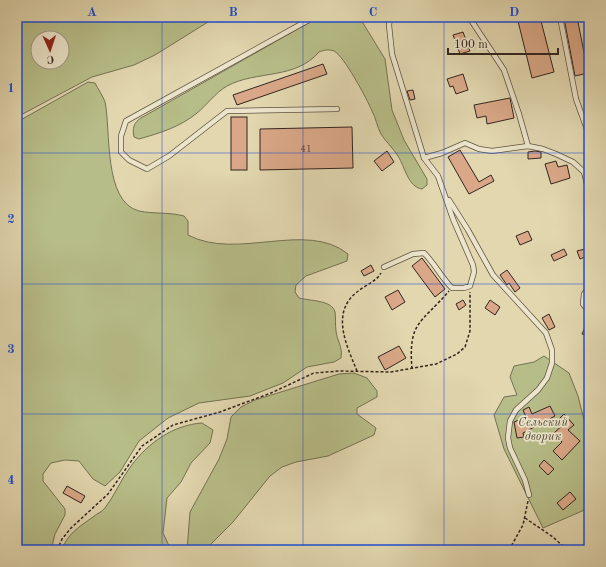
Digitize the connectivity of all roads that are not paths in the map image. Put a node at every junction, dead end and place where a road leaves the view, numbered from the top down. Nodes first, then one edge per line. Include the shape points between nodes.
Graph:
1 (314, 17) edge
2 (390, 17) edge
3 (469, 17) edge
4 (560, 17) edge
5 (337, 109) dead end
6 (589, 135) edge
7 (528, 146) junction
8 (424, 158) junction
9 (589, 193) edge
10 (446, 196) junction
11 (384, 267) road end
12 (589, 287) edge
13 (589, 312) edge
14 (529, 495) road end

1 - 5 lane via 126,121 121,136 121,152 129,160 147,169 169,156 227,111
2 - 8 lane via 392,54
3 - 7 lane via 504,70
4 - 6 lane via 576,99
7 - 8 lane via 492,151 478,150 465,143
7 - 9 lane via 543,149 573,162 584,172
8 - 10 lane via 438,176
10 - 11 lane via 473,265 470,286 452,288 424,253 413,254
10 - 14 lane via 493,276 546,333 552,350 552,363 547,378 516,410 510,422 510,448
12 - 13 lane via 584,294 583,304

